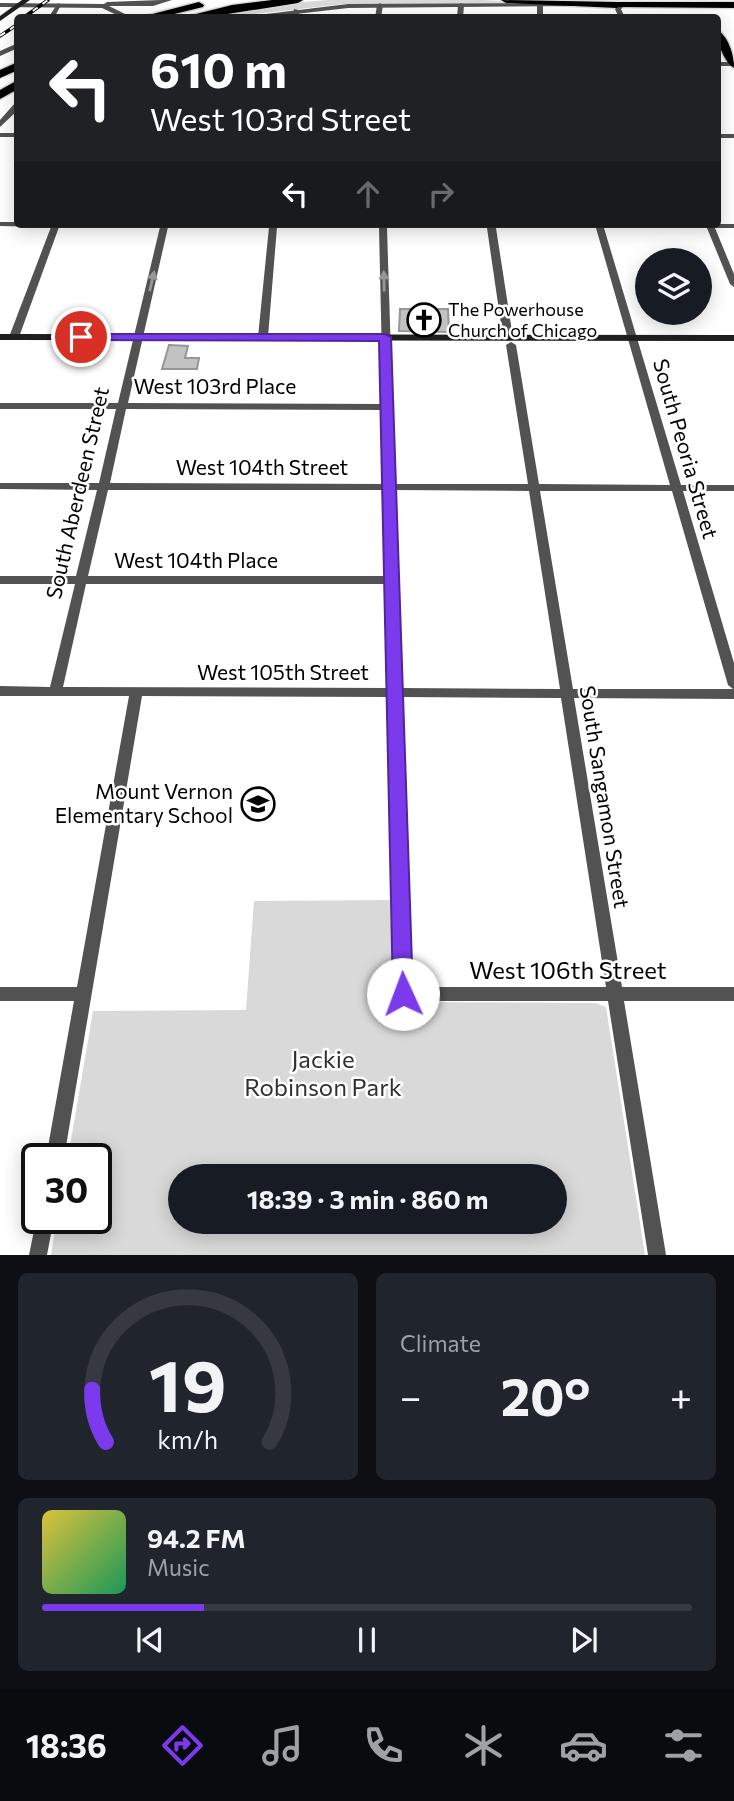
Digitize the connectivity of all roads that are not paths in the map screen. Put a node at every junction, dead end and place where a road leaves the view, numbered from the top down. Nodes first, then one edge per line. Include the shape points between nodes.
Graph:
1 (169, 0) edge
2 (229, 0) edge
3 (506, 0) edge
4 (24, 2) edge
5 (108, 3) edge
6 (696, 3) edge
7 (153, 4) junction
8 (0, 5) edge
9 (58, 5) junction
10 (380, 5) junction
11 (461, 5) junction
12 (540, 5) junction
13 (620, 5) junction
14 (734, 5) edge
15 (297, 9) edge
16 (118, 12) junction
17 (53, 14) edge
18 (111, 14) edge
19 (122, 14) edge
20 (161, 14) edge
21 (204, 14) edge
22 (264, 14) edge
23 (379, 14) edge
24 (460, 14) edge
25 (540, 14) edge
26 (620, 14) edge
27 (0, 19) edge
28 (721, 42) edge
29 (729, 65) edge
30 (732, 78) edge
31 (14, 109) edge
32 (0, 125) edge
33 (55, 228) edge
34 (164, 228) edge
35 (273, 228) edge
36 (383, 228) edge
37 (491, 228) edge
38 (600, 228) edge
39 (711, 228) edge
40 (734, 284) edge
41 (0, 337) edge
42 (14, 337) junction
43 (138, 337) junction
44 (262, 337) junction
45 (385, 337) junction
46 (632, 338) junction
47 (734, 338) edge
48 (509, 341) junction
49 (0, 406) edge
50 (122, 406) junction
51 (387, 407) junction
52 (0, 486) edge
53 (103, 486) junction
54 (389, 487) junction
55 (533, 488) junction
56 (676, 488) junction
57 (734, 488) edge
58 (0, 580) edge
59 (81, 580) junction
60 (391, 580) junction
61 (734, 685) edge
62 (0, 691) edge
63 (55, 692) junction
64 (136, 692) junction
65 (394, 693) junction
66 (566, 693) junction
67 (734, 694) edge
68 (0, 994) edge
69 (83, 994) junction
70 (615, 994) junction
71 (734, 994) edge
72 (58, 1143) edge
73 (42, 1234) edge
74 (38, 1255) edge
75 (657, 1255) edge

1 - 7 street
2 - 20 highway
3 - 13 highway
4 - 8 street
4 - 9 street
4 - 27 main road
5 - 7 street
5 - 9 street
5 - 16 street
6 - 13 main road
6 - 14 main road
7 - 16 street
9 - 17 street
10 - 11 street
10 - 15 street
10 - 23 street
11 - 12 street
11 - 24 street
12 - 13 street
12 - 25 street
13 - 26 street
15 - 21 highway via 232,8
15 - 22 street
16 - 18 street
16 - 19 street
28 - 29 main road
29 - 30 main road
31 - 32 street
33 - 42 street
43 -> 34 street, South Aberdeen Street
35 - 44 street
45 -> 36 street
37 - 48 street, South Sangamon Street
38 - 46 street, South Peoria Street
39 - 40 street
41 - 42 main road
42 - 43 main road
43 - 44 main road
43 - 50 street, South Aberdeen Street
44 - 45 main road
45 - 48 main road
45 - 51 street
46 - 47 main road
46 - 48 main road
46 - 56 street, South Peoria Street
48 - 55 street, South Sangamon Street
49 - 50 street, West 103rd Place
50 - 51 street, West 103rd Place
50 - 53 street, South Aberdeen Street
51 - 54 street
52 - 53 street, West 104th Street
53 - 54 street, West 104th Street
53 - 59 street, South Aberdeen Street
54 - 55 street, West 104th Street
54 - 60 street
55 - 56 street, West 104th Street
55 - 66 street, South Sangamon Street
56 - 57 street, West 104th Street
56 - 61 street, South Peoria Street
58 - 59 street, West 104th Place
59 - 60 street, West 104th Place
59 - 63 street, South Aberdeen Street
60 - 65 street
62 - 63 street, West 105th Street
63 - 64 street, West 105th Street
64 - 65 street, West 105th Street
64 - 69 street
65 - 66 street, West 105th Street
65 - 70 street, West 106th Street via 403,994
66 - 67 street, West 105th Street
66 - 70 street, South Sangamon Street
68 - 69 street
69 - 72 street
70 - 71 street, West 106th Street
70 - 75 street, South Sangamon Street
73 - 74 street

